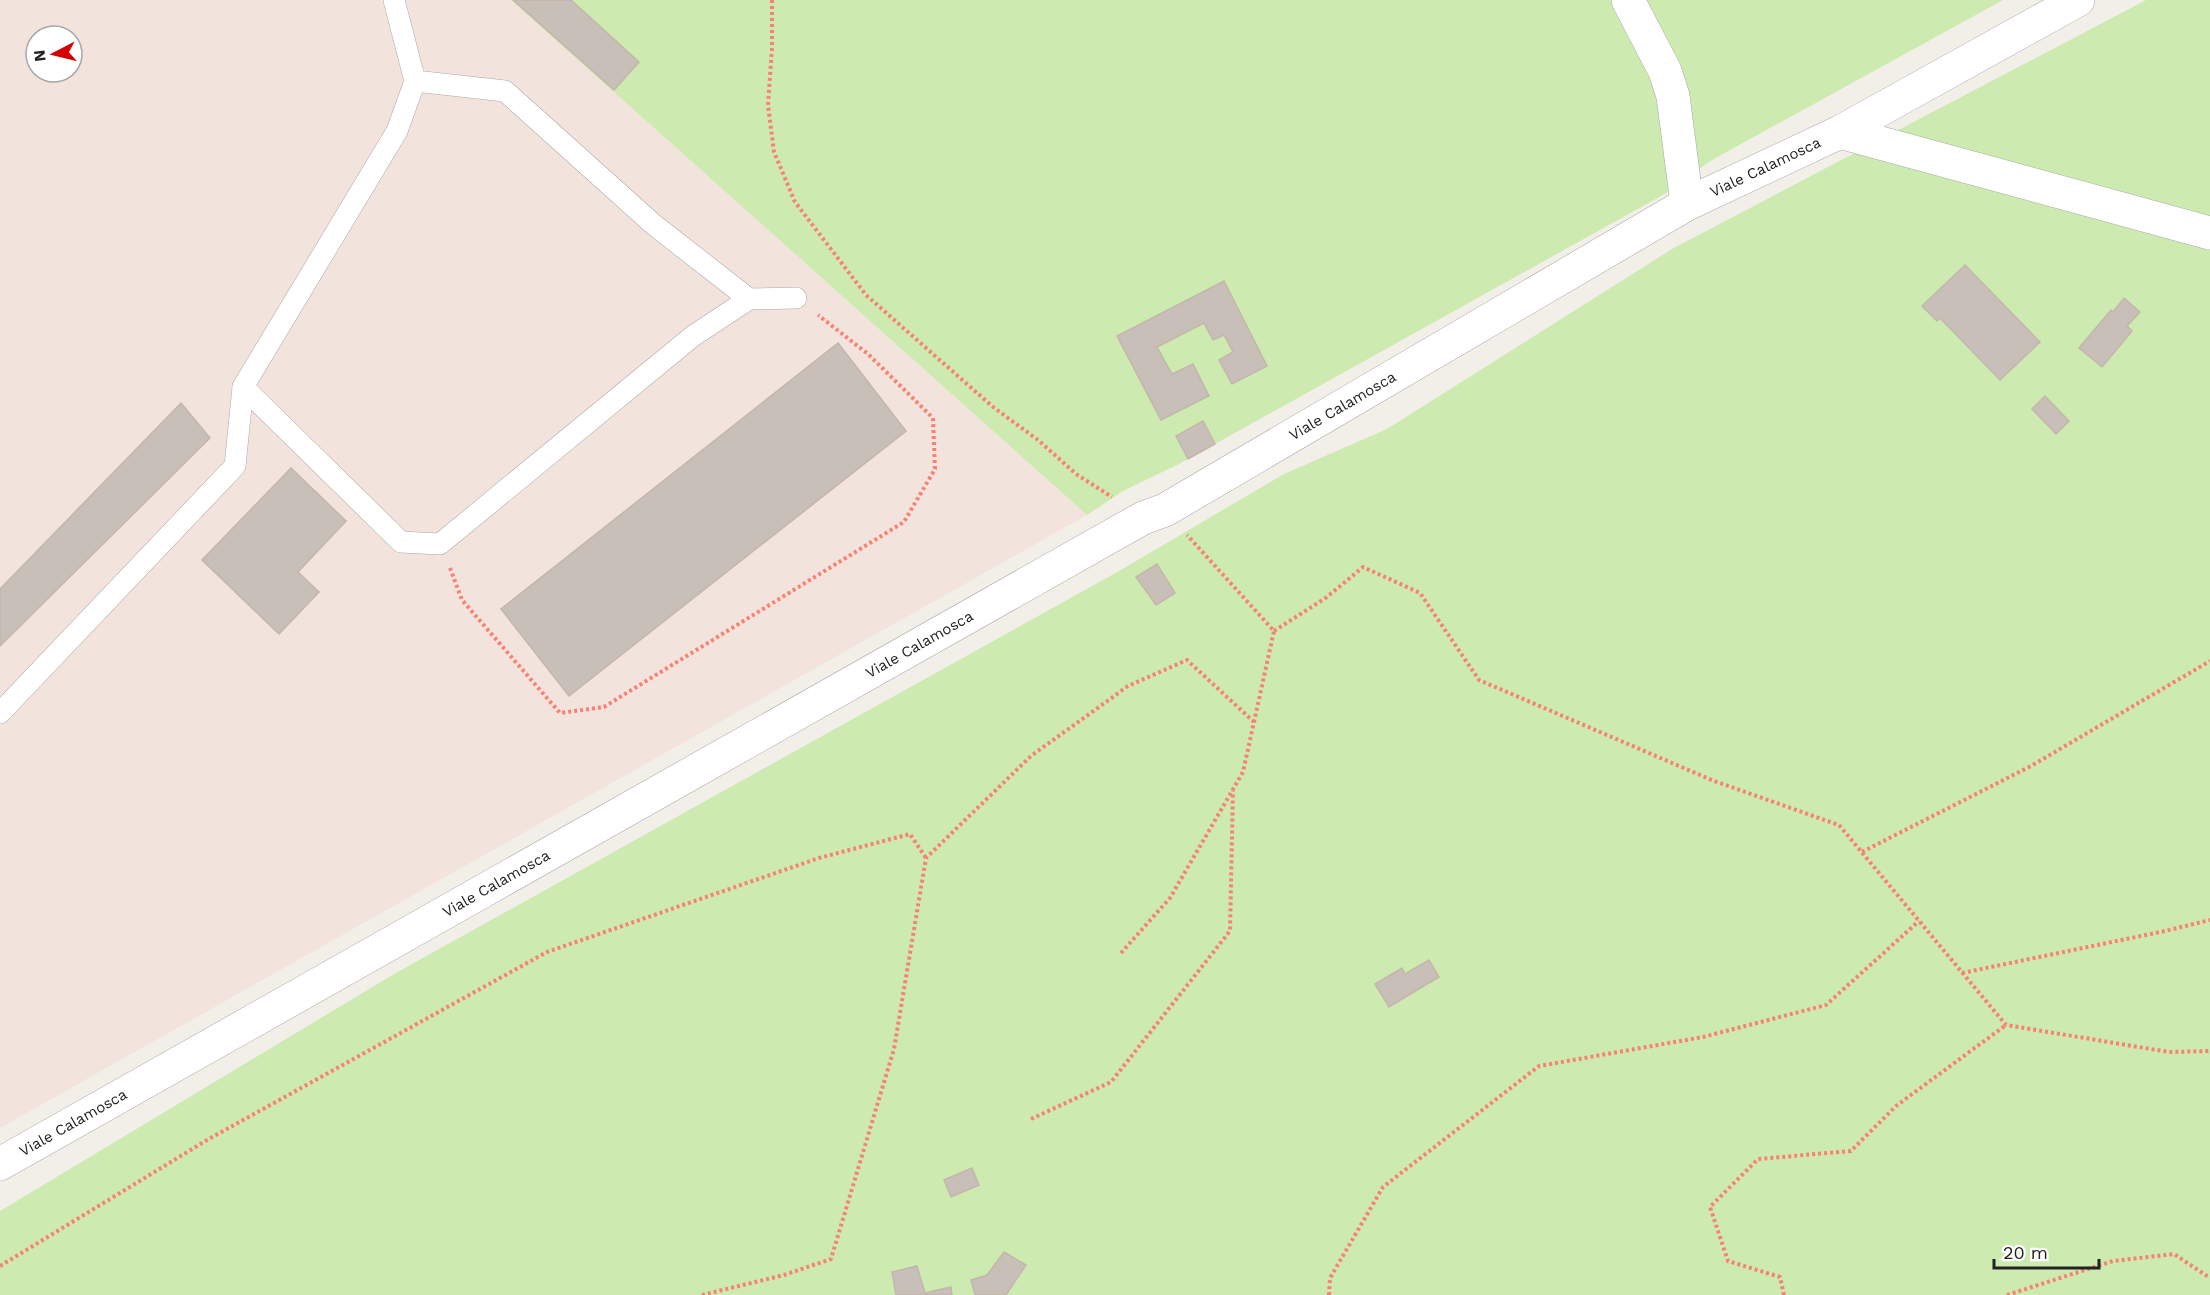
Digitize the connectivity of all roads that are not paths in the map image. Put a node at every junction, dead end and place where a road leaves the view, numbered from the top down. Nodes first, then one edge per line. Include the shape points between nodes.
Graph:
1 (394, 0) edge
2 (1628, 0) edge
3 (2078, 0) edge
4 (415, 81) junction
5 (1840, 132) junction
6 (1687, 204) junction
7 (2210, 233) edge
8 (796, 298) road end
9 (749, 299) junction
10 (243, 387) junction
11 (0, 713) edge
12 (0, 1164) edge

1 - 4 lane
2 - 6 street via 1665,71 1673,96
3 - 5 street, Viale Calamosca
4 - 9 lane via 504,92 653,224
4 - 10 lane via 397,132
5 - 6 street, Viale Calamosca
5 - 7 street
6 - 12 street, Viale Calamosca via 1154,514
8 - 9 lane
9 - 10 lane via 693,336 440,544 401,542
10 - 11 lane via 235,466

